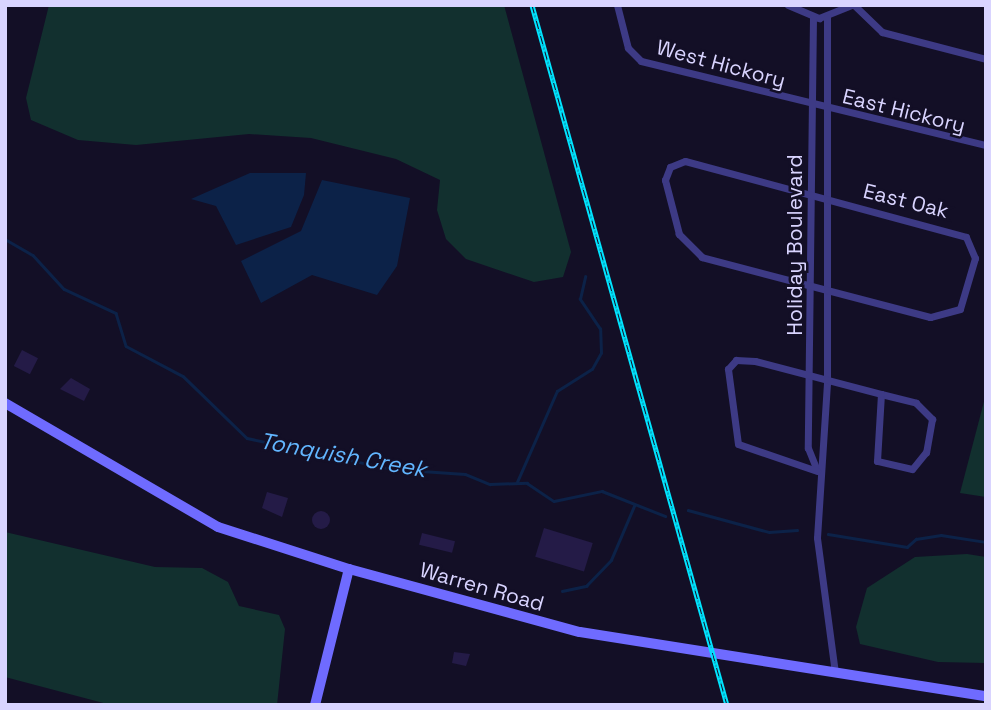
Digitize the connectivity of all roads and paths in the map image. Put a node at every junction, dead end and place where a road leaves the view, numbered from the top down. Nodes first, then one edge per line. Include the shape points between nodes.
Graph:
1 (617, 5) edge
2 (788, 5) edge
3 (853, 5) edge
4 (813, 17) junction
5 (827, 17) junction
6 (986, 60) edge
7 (813, 106) junction
8 (827, 109) junction
9 (986, 145) edge
10 (814, 196) junction
11 (828, 200) junction
12 (812, 287) junction
13 (827, 291) junction
14 (813, 378) junction
15 (827, 383) junction
16 (881, 394) junction
17 (5, 403) edge
18 (817, 471) junction
19 (349, 569) junction
20 (835, 673) junction
21 (986, 696) edge
22 (315, 705) edge

1 - 7 street, West Hickory via 628,48 640,61
2 - 4 street
3 - 5 street
3 - 6 street via 882,32
4 - 5 street
4 - 7 street, Holiday Boulevard
5 - 8 street, Holiday Boulevard
7 - 8 street, East Hickory
7 - 10 street, Holiday Boulevard
8 - 9 street, East Hickory
8 - 11 street, Holiday Boulevard
10 - 11 street, East Oak
10 - 12 street, Holiday Boulevard
10 - 12 street, East Oak via 685,161 670,167 665,180 679,234 690,248
11 - 13 street, Holiday Boulevard
11 - 13 street, East Oak via 950,230 972,242 975,258 960,309 944,318
12 - 13 street, East Oak
12 - 14 street, Holiday Boulevard
13 - 15 street, Holiday Boulevard
14 - 15 street
14 - 18 street, Holiday Boulevard via 808,448
14 - 18 street via 736,360 724,380 738,444
15 - 16 street
15 - 18 street, Holiday Boulevard
16 - 16 street via 916,403 932,419 926,452 912,469 877,461
17 - 19 main road, Warren Road via 218,527
18 - 20 street, Holiday Boulevard via 817,538
19 - 20 main road, Warren Road via 536,623
19 - 22 main road
20 - 21 main road, Warren Road

